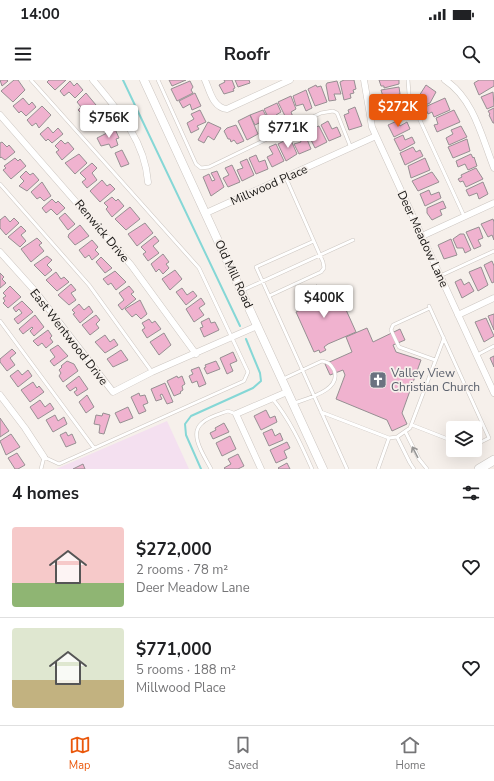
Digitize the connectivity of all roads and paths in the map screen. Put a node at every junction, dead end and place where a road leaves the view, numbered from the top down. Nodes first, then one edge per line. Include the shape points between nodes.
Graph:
1 (31, 80) edge
2 (93, 80) edge
3 (144, 80) edge
4 (158, 80) edge
5 (205, 80) edge
6 (290, 80) edge
7 (364, 80) edge
8 (408, 80) edge
9 (445, 80) edge
10 (0, 115) edge
11 (376, 136) junction
12 (351, 148) junction
13 (494, 168) edge
14 (286, 178) junction
15 (148, 182) dead end
16 (0, 184) edge
17 (494, 203) edge
18 (206, 213) junction
19 (464, 216) junction
20 (422, 236) junction
21 (353, 240) dead end
22 (314, 241) junction
23 (494, 251) edge
24 (0, 252) edge
25 (320, 255) junction
26 (440, 276) junction
27 (263, 282) junction
28 (241, 291) junction
29 (269, 296) junction
30 (494, 298) edge
31 (458, 315) junction
32 (0, 321) edge
33 (258, 326) junction
34 (232, 338) junction
35 (444, 338) junction
36 (494, 346) edge
37 (196, 354) junction
38 (477, 355) junction
39 (435, 360) junction
40 (302, 370) junction
41 (152, 372) junction
42 (282, 379) junction
43 (288, 392) junction
44 (494, 393) edge
45 (0, 395) edge
46 (314, 395) junction
47 (272, 398) junction
48 (293, 404) junction
49 (321, 412) junction
50 (236, 414) junction
51 (481, 421) edge
52 (482, 422) edge
53 (412, 425) junction
54 (406, 433) junction
55 (397, 437) junction
56 (390, 438) junction
57 (446, 438) edge
58 (482, 442) edge
59 (94, 448) junction
60 (44, 457) junction
61 (494, 460) edge
62 (40, 469) edge
63 (211, 469) edge
64 (261, 469) edge
65 (312, 469) edge
66 (323, 469) edge
67 (347, 469) edge
68 (378, 469) edge
69 (414, 469) edge
70 (427, 469) edge
71 (479, 469) edge

1 - 34 lane via 199,268
2 - 15 street via 127,121 147,165
3 - 18 street, Old Mill Road
4 - 12 lane via 196,164 201,168 209,167 321,113 328,112 337,113
5 - 6 street via 216,104 221,109 227,109
7 - 11 street, Deer Meadow Lane via 372,127
8 - 19 lane via 413,105
9 - 13 street via 467,103
10 - 37 street, Renwick Drive via 131,265
11 - 12 street, Millwood Place
11 - 20 street, Deer Meadow Lane
12 - 14 street, Millwood Place
14 - 18 street, Millwood Place
14 - 22 lane
16 - 41 lane via 89,285
17 - 19 street
18 - 28 street, Old Mill Road
19 - 20 street
20 - 26 street, Deer Meadow Lane
21 - 25 lane
22 - 25 lane
22 - 27 lane via 256,267
23 - 26 lane
24 - 41 street, East Wentwood Drive via 35,291 113,392
25 - 27 lane
25 - 29 lane via 324,268 321,272
26 - 31 street, Deer Meadow Lane
27 - 28 lane
27 - 29 lane
28 - 33 street, Old Mill Road
29 - 40 lane
30 - 31 street
31 - 38 street, Deer Meadow Lane
32 - 59 lane
33 - 34 street, East Wentwood Drive
33 - 42 street, Old Mill Road
34 - 37 street, East Wentwood Drive
34 - 59 lane via 248,372 244,381
35 - 39 lane
35 - 39 lane via 430,307 393,325 391,330 399,347
35 - 51 lane
36 - 38 lane
37 - 41 street, East Wentwood Drive
38 - 44 street, Deer Meadow Lane
39 - 53 lane
40 - 42 lane
40 - 46 lane
40 - 46 lane via 322,361 331,365 335,373 332,385
42 - 43 street, Old Mill Road
43 - 47 street
43 - 48 street, Old Mill Road
45 - 60 street
46 - 48 lane
46 - 49 lane
47 - 50 street
47 - 65 lane via 293,427
48 - 66 street, Old Mill Road
49 - 56 lane
49 - 67 lane
50 - 63 lane via 228,410 201,423 196,432
50 - 64 street
52 - 58 lane via 489,438
53 - 54 lane
53 - 57 lane
54 - 55 lane
70 -> 54 lane
55 - 56 lane
55 - 69 lane
56 - 68 lane
59 - 60 lane via 59,464
60 - 62 lane
61 - 71 main road

